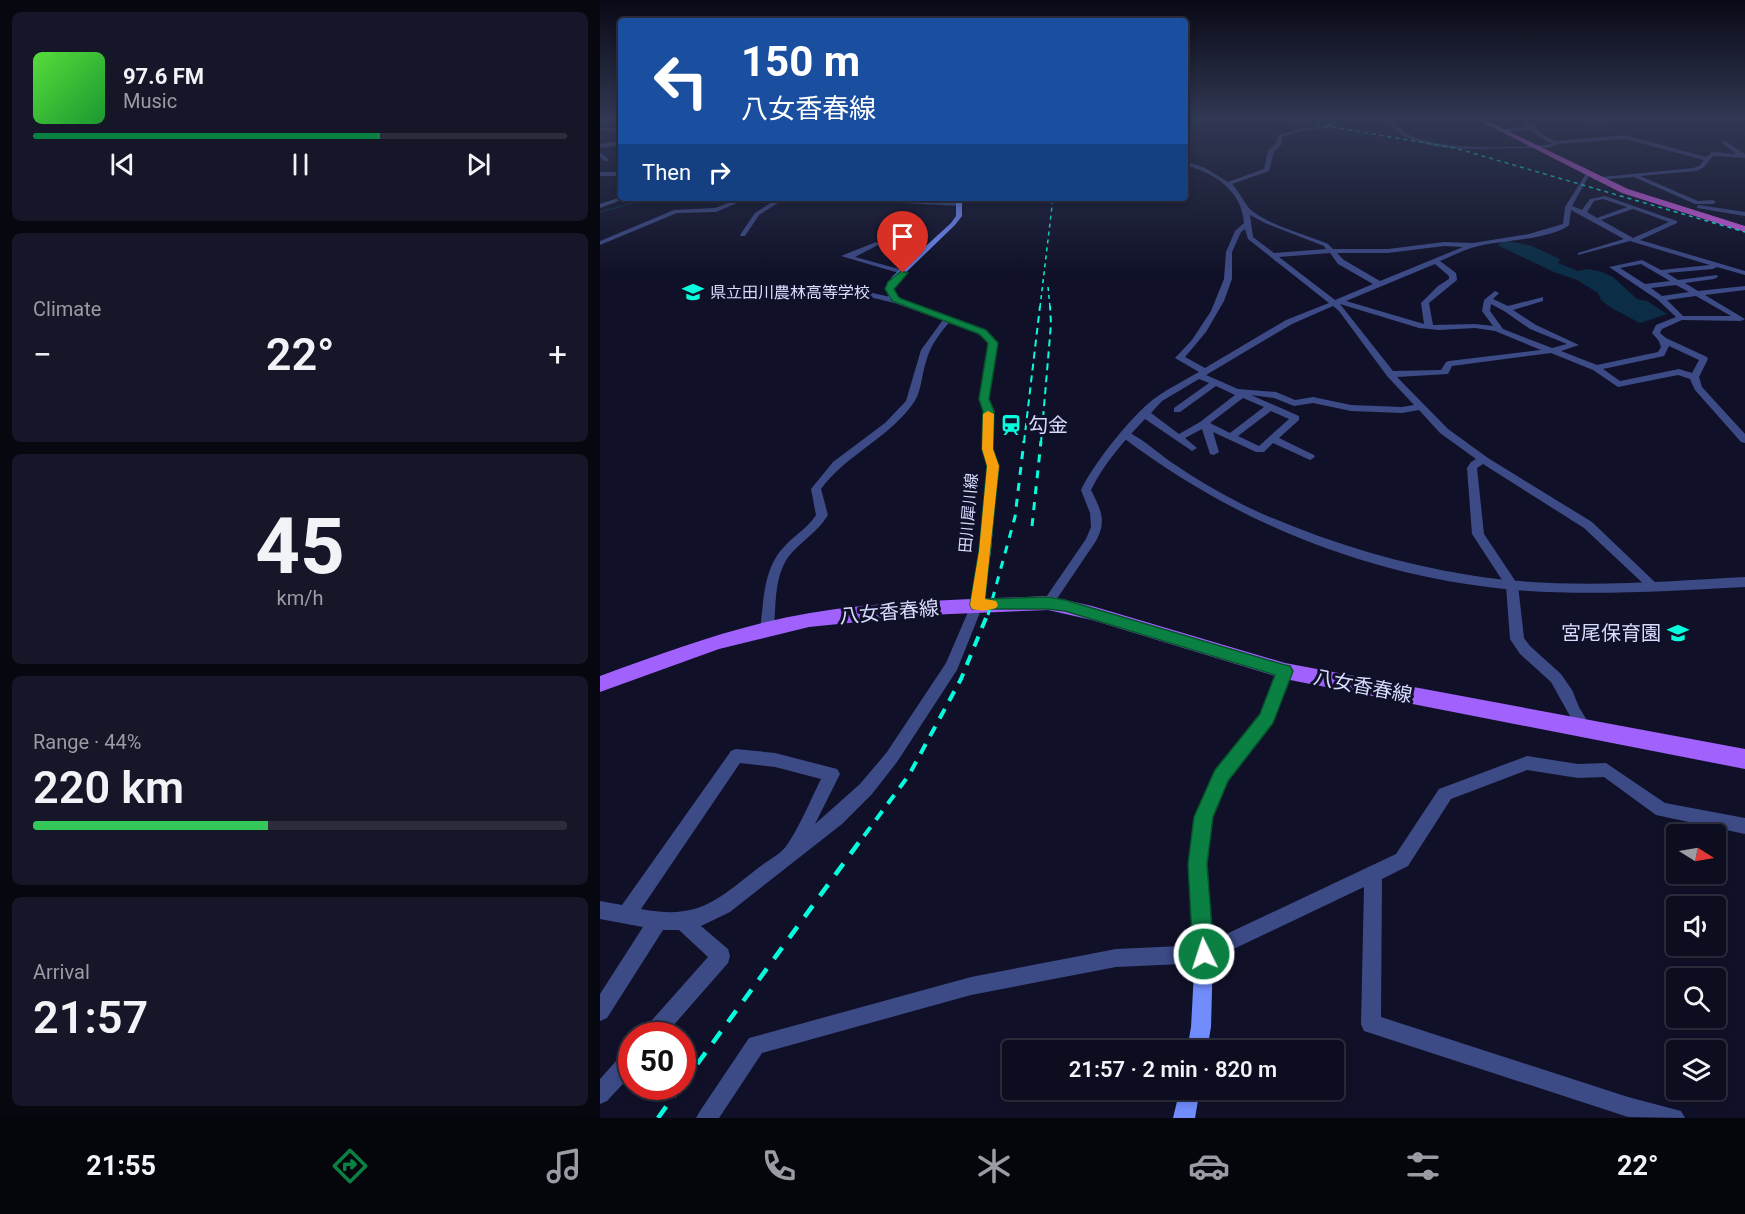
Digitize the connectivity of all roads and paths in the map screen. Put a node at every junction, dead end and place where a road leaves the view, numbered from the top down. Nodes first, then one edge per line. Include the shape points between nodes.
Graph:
1 (1210, 171) edge
2 (1264, 171) edge
3 (1582, 171) edge
4 (1680, 171) edge
5 (600, 174) edge
6 (618, 174) edge
7 (1633, 175) junction
8 (1591, 176) junction
9 (1227, 184) junction
10 (618, 200) edge
11 (738, 201) edge
12 (778, 201) edge
13 (903, 201) edge
14 (960, 201) edge
15 (1713, 202) dead end
16 (1665, 205) junction
17 (600, 206) edge
18 (1568, 207) junction
19 (1635, 207) junction
20 (1246, 210) junction
21 (1583, 213) junction
22 (1745, 214) edge
23 (1596, 220) junction
24 (1246, 225) junction
25 (1745, 229) edge
26 (743, 234) dead end
27 (1632, 239) junction
28 (600, 243) edge
29 (876, 244) dead end
30 (1473, 245) junction
31 (1333, 251) junction
32 (1580, 254) dead end
33 (1273, 255) junction
34 (1437, 262) junction
35 (1720, 266) junction
36 (1659, 272) junction
37 (903, 273) junction
38 (1745, 273) edge
39 (1714, 277) dead end
40 (1677, 282) junction
41 (1379, 284) junction
42 (1643, 286) junction
43 (1744, 289) edge
44 (853, 290) dead end
45 (1495, 293) dead end
46 (1696, 293) junction
47 (1661, 298) junction
48 (1540, 299) dead end
49 (1488, 300) junction
50 (900, 302) junction
51 (1337, 302) junction
52 (1507, 309) junction
53 (1741, 316) edge
54 (1681, 318) junction
55 (948, 320) junction
56 (1429, 327) junction
57 (1501, 331) junction
58 (1663, 340) junction
59 (1550, 351) junction
60 (1596, 368) junction
61 (1203, 374) junction
62 (1390, 374) junction
63 (1694, 377) junction
64 (1215, 384) junction
65 (1229, 390) junction
66 (1241, 395) junction
67 (1270, 407) junction
68 (1422, 407) junction
69 (1177, 410) dead end
70 (1144, 413) junction
71 (1204, 424) junction
72 (1125, 434) junction
73 (1232, 437) junction
74 (1179, 438) junction
75 (1272, 439) junction
76 (1745, 440) edge
77 (1192, 448) dead end
78 (1214, 452) dead end
79 (1310, 457) dead end
80 (1484, 460) junction
81 (1745, 582) edge
82 (1512, 585) junction
83 (1653, 586) junction
84 (1048, 603) junction
85 (977, 605) junction
86 (767, 629) junction
87 (1285, 671) junction
88 (600, 684) edge
89 (1585, 729) junction
90 (1745, 759) edge
91 (1745, 826) edge
92 (792, 852) junction
93 (1373, 874) junction
94 (600, 910) edge
95 (626, 915) junction
96 (658, 921) junction
97 (683, 921) junction
98 (1204, 954) junction
99 (600, 1011) edge
100 (663, 1022) edge
101 (1199, 1040) edge
102 (618, 1074) edge
103 (600, 1094) edge
104 (1188, 1100) edge
105 (1629, 1113) edge
106 (707, 1118) edge
107 (1184, 1118) edge
108 (1674, 1118) edge

1 - 9 street
2 - 9 street
3 - 8 highway
4 - 7 street
5 - 6 street
7 - 8 street
7 - 15 street via 1697,203
8 - 16 highway
8 - 18 street via 1580,183
9 - 20 street
10 - 17 street
11 - 28 street via 716,210 676,211
12 - 26 street via 754,218
13 - 14 street
14 - 37 main road via 959,216 953,224
16 - 22 street
16 - 25 highway
18 - 21 street
18 - 30 street via 1566,225 1561,228
19 - 21 street via 1603,197 1592,200
19 - 23 street
19 - 27 street via 1675,222
20 - 24 street
20 - 31 street via 1317,240
21 - 23 street
23 - 27 street
24 - 33 street via 1250,238
24 - 61 street via 1238,231 1228,254 1229,276 1222,296 1195,344 1179,358
27 - 32 street
27 - 35 street
29 - 37 street via 847,256
30 - 31 street
30 - 34 street
31 - 33 street
31 - 41 street via 1341,262
33 - 51 street
34 - 41 street
34 - 56 street via 1453,275 1453,280 1425,303
35 - 36 street
35 - 38 street
36 - 40 street
36 - 42 street via 1642,262 1613,267
37 - 50 main road via 890,289
39 - 40 street
40 - 42 street
40 - 46 street
41 - 51 street
42 - 47 street
43 - 46 street
44 - 50 street
45 - 49 street
46 - 47 street
46 - 53 street
47 - 54 street
48 - 52 street
49 - 52 street
49 - 57 street via 1486,311
50 - 55 main road, 田川犀川線
51 - 56 street
51 - 61 street via 1289,322
51 - 62 street
52 - 59 street via 1533,327 1575,345
53 - 54 street
54 - 58 street via 1659,327 1656,333
55 - 85 main road, 田川犀川線 via 983,332 994,348 984,392 989,411 987,449 993,466
55 - 86 street via 934,335 922,359 911,400 899,416 832,468 816,489 822,515 775,567
56 - 57 street via 1474,326
57 - 59 street
58 - 60 street via 1661,354
58 - 63 street via 1704,359
59 - 60 street
59 - 62 street via 1449,364 1441,373
60 - 63 street via 1618,384 1679,372
61 - 64 street
61 - 70 street
62 - 68 street
63 - 76 street via 1698,388
64 - 65 street
64 - 69 street
65 - 66 street
65 - 68 street via 1351,408
66 - 67 street
66 - 71 street
67 - 73 street
67 - 75 street via 1296,418
68 - 80 street via 1444,430
70 - 72 street
70 - 74 street
71 - 73 street
71 - 74 street
71 - 78 street
72 - 82 street via 1178,472 1292,531 1388,562
72 - 84 street via 1086,490 1098,525 1096,536
73 - 75 street via 1260,450
74 - 77 street
75 - 79 street
80 - 82 street via 1472,468 1478,534
80 - 83 street via 1588,525
81 - 83 street
82 - 83 street
82 - 89 street via 1517,639 1556,678
84 - 85 main road, 八女香春線
84 - 87 main road, 八女香春線
85 - 86 main road, 八女香春線 via 854,614
85 - 92 street via 952,666 892,757 836,818
86 - 88 main road, 八女香春線 via 690,651
87 - 89 main road, 八女香春線
87 - 98 main road via 1267,718 1221,775 1203,817 1197,864
89 - 90 main road, 八女香春線
91 - 93 street via 1662,810 1606,770 1578,771 1527,763 1445,794 1402,860
92 - 95 street via 832,774 775,760 735,756
92 - 97 street via 724,906
93 - 98 street
93 - 105 street via 1371,1024
94 - 95 street
95 - 96 street
96 - 97 street
96 - 99 street
97 - 100 street via 721,956
98 - 101 main road
98 - 106 street via 1116,958 971,986 756,1045
102 - 103 street
104 - 107 main road
105 - 108 street

